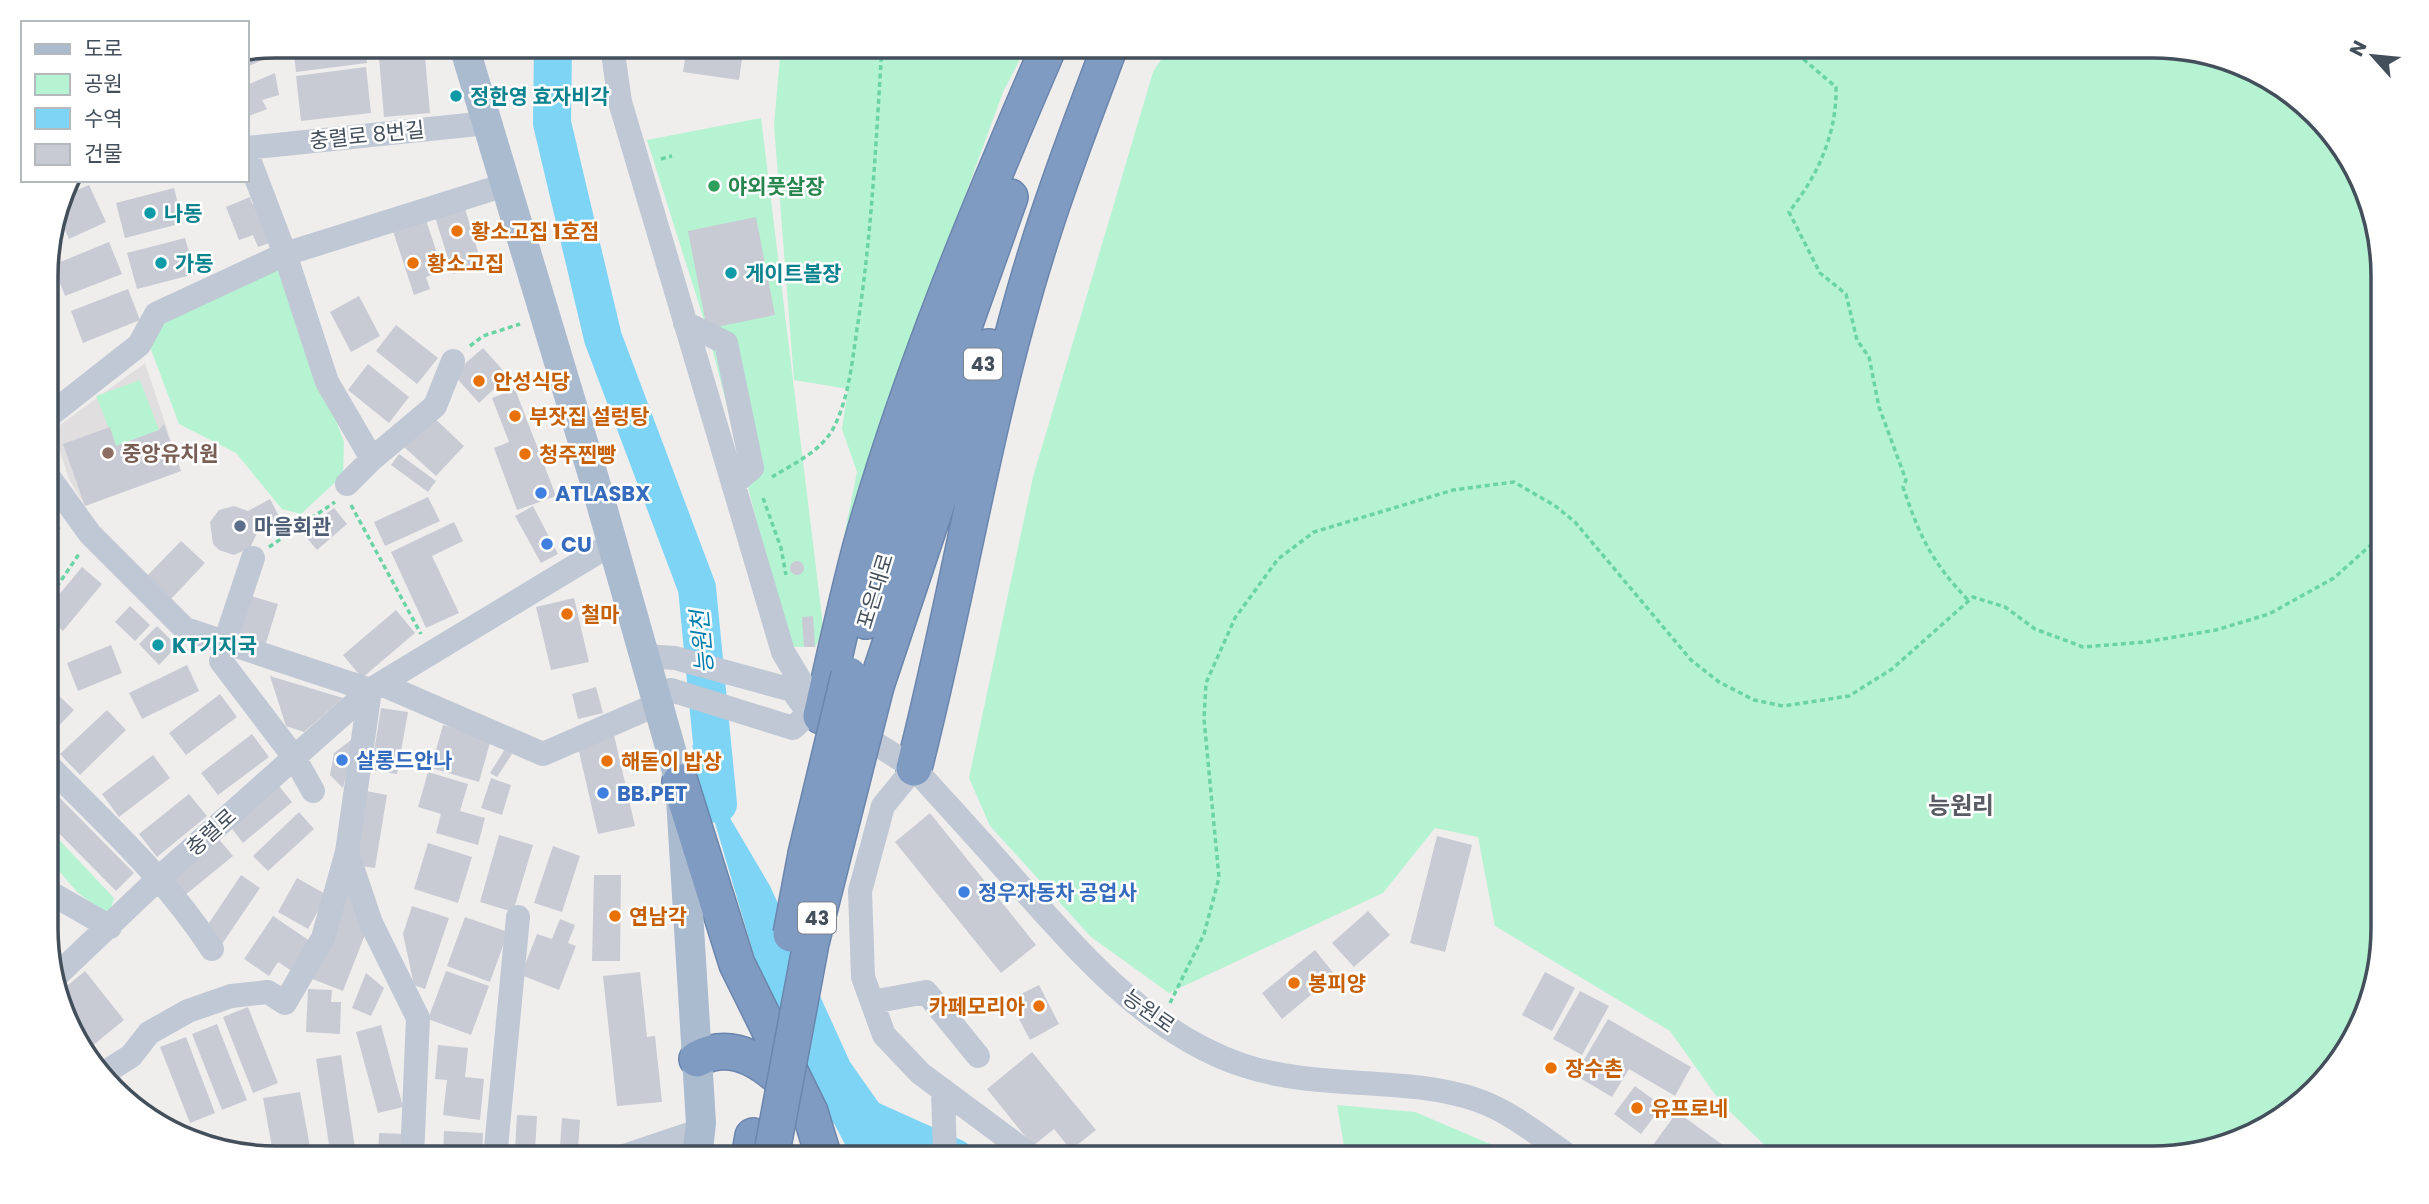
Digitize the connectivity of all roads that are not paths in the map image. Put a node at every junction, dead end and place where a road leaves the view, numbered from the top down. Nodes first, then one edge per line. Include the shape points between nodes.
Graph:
1 (468, 58) edge
2 (614, 58) edge
3 (1044, 58) edge
4 (1068, 58) edge
5 (1093, 58) edge
6 (1105, 58) edge
7 (487, 123) junction
8 (248, 148) edge
9 (248, 157) edge
10 (505, 185) junction
11 (285, 254) junction
12 (685, 323) junction
13 (453, 362) road end
14 (58, 409) edge
15 (372, 459) junction
16 (348, 484) dead end
17 (733, 484) junction
18 (58, 489) edge
19 (613, 543) junction
20 (253, 558) road end
21 (223, 652) junction
22 (660, 657) junction
23 (863, 680) junction
24 (376, 687) junction
25 (665, 697) junction
26 (808, 719) junction
27 (294, 757) junction
28 (914, 768) junction
29 (58, 775) edge
30 (680, 782) junction
31 (313, 791) dead end
32 (347, 852) junction
33 (159, 878) junction
34 (58, 897) edge
35 (518, 918) dead end
36 (110, 927) junction
37 (212, 949) dead end
38 (62, 970) edge
39 (872, 1002) junction
40 (978, 1056) dead end
41 (697, 1059) junction
42 (110, 1069) edge
43 (943, 1091) junction
44 (803, 1099) junction
45 (699, 1144) edge
46 (413, 1146) edge
47 (496, 1146) edge
48 (762, 1146) edge
49 (820, 1146) edge
50 (945, 1146) edge
51 (1018, 1146) edge
52 (1554, 1146) edge

1 - 7 main road
2 - 12 street via 620,102
3 - 26 highway via 923,361
4 - 23 highway, 포은대로 / 43 via 1018,176 908,484
5 - 23 highway, 포은대로 / 43
6 - 28 highway via 1023,300
7 - 8 street, 충렬로 8번길
7 - 10 main road
9 - 11 street
10 - 11 street
10 - 19 main road
11 - 14 street via 156,314 139,345
11 - 15 street via 327,382
12 - 17 street
12 - 17 street via 726,343 752,468
13 - 15 street via 435,406
15 - 16 street
17 - 26 street
18 - 21 street via 90,534 185,629
19 - 22 main road
19 - 24 street, 충렬로
20 - 21 street
21 - 24 street
21 - 27 street
22 - 25 main road
22 - 26 street, 능원로 via 792,690
23 - 48 highway, 43, bridge via 811,943
24 - 25 street via 543,754
24 - 27 street, 충렬로
24 - 32 street
25 - 26 street
25 - 30 main road
26 - 28 street, 능원로 via 875,743
27 - 31 street
27 - 33 street, 충렬로
28 - 39 street via 883,806 860,891 863,977
28 - 52 street, 능원로 via 1115,987 1161,1021 1239,1064 1289,1079 1434,1090 1478,1100
29 - 33 street
30 - 41 main road
30 - 44 highway via 737,964
32 - 42 street via 323,938 285,1003 268,992 231,996 188,1011 149,1033 131,1056
32 - 46 street via 371,923 418,1018
33 - 36 street, 충렬로
33 - 37 street
34 - 36 street
35 - 47 street
36 - 38 street, 충렬로
39 - 40 street via 926,992
39 - 43 street via 884,1035
41 - 44 highway via 723,1050 742,1053 777,1074
41 - 45 main road
43 - 50 street
43 - 51 street
44 - 49 highway

